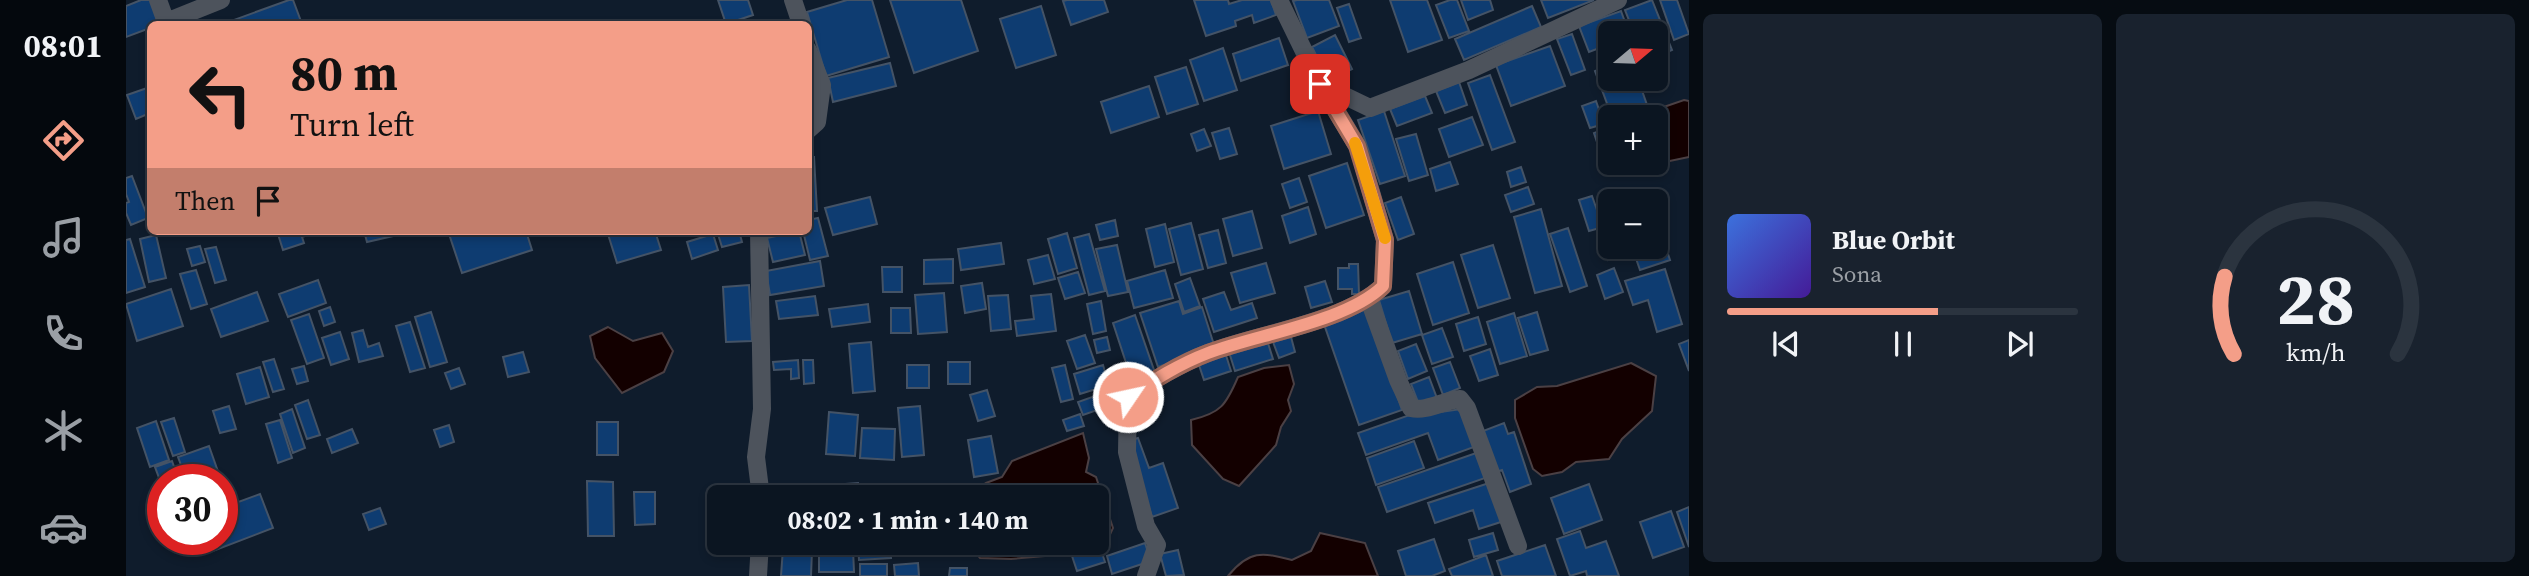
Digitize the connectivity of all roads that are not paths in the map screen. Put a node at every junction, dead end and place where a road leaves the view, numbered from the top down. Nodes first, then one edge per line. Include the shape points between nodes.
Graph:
1 (158, 0) edge
2 (220, 0) edge
3 (793, 0) edge
4 (1279, 0) edge
5 (1618, 0) edge
6 (166, 21) edge
7 (168, 21) edge
8 (800, 21) edge
9 (812, 60) edge
10 (1320, 84) junction
11 (812, 126) edge
12 (759, 235) edge
13 (1369, 300) junction
14 (760, 485) edge
15 (1518, 546) dead end
16 (759, 555) edge
17 (758, 576) edge
18 (1146, 576) edge

1 - 6 street
2 - 7 street
3 - 8 street
4 - 10 street
5 - 10 street via 1469,70 1370,108
9 - 11 street via 822,85 817,122
10 - 13 street via 1357,146 1385,240 1383,286
12 - 14 street
13 - 15 street via 1411,408 1451,399 1460,399 1467,408
13 - 18 street via 1208,353 1168,371 1128,397 1127,452 1146,526 1157,545
16 - 17 street

